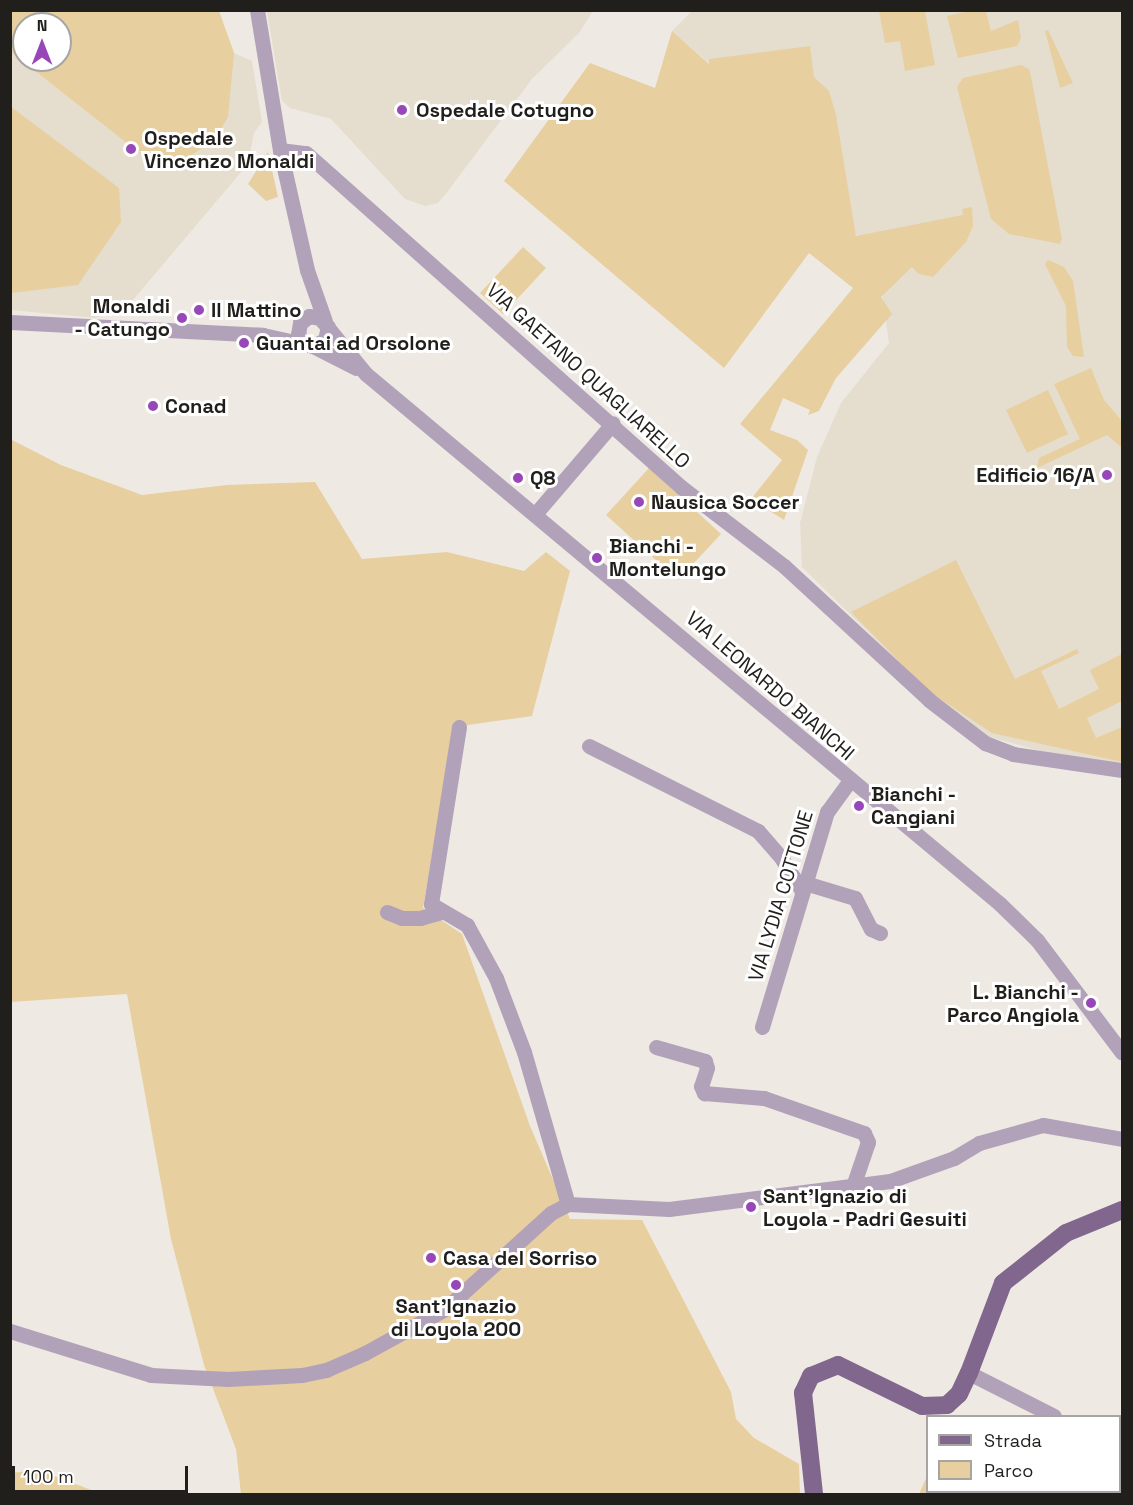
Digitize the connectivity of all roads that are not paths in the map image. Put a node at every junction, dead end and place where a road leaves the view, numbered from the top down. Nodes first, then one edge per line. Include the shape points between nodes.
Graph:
1 (257, 10) edge
2 (274, 122) junction
3 (279, 150) junction
4 (306, 153) junction
5 (307, 270) junction
6 (302, 321) junction
7 (10, 322) edge
8 (326, 324) junction
9 (264, 335) junction
10 (310, 346) junction
11 (366, 374) junction
12 (613, 423) junction
13 (536, 513) junction
14 (459, 727) dead end
15 (589, 746) dead end
16 (1122, 770) edge
17 (849, 782) junction
18 (803, 886) junction
19 (387, 912) dead end
20 (441, 912) junction
21 (880, 933) dead end
22 (762, 1027) dead end
23 (656, 1047) dead end
24 (1122, 1053) edge
25 (1122, 1139) edge
26 (853, 1186) junction
27 (568, 1204) junction
28 (1122, 1210) edge
29 (10, 1331) edge
30 (969, 1373) junction
31 (1052, 1415) edge
32 (814, 1494) edge

1 - 2 street
2 - 3 street
2 - 4 street, VIA GAETANO QUAGLIARELLO
3 - 4 street
3 - 5 street
4 - 12 street, VIA GAETANO QUAGLIARELLO
5 - 6 street
5 - 8 street, VIA LEONARDO BIANCHI
6 - 8 street via 315,316
6 - 9 street
6 - 10 street via 298,335
7 - 9 street
8 - 10 street via 325,340
8 - 11 street, VIA LEONARDO BIANCHI
9 - 10 street, VIA LEONARDO BIANCHI
10 - 11 street, VIA LEONARDO BIANCHI
11 - 13 street, VIA LEONARDO BIANCHI
12 - 13 street
12 - 16 street, VIA GAETANO QUAGLIARELLO via 681,487 800,579 929,700 985,743 1013,754
13 - 17 street, VIA LEONARDO BIANCHI
14 - 20 street via 431,904
15 - 18 street via 758,831
17 - 18 street, VIA LYDIA COTTONE via 827,812
17 - 24 street, VIA LEONARDO BIANCHI via 1000,904 1037,940
18 - 21 street via 855,898 870,929
18 - 22 street, VIA LYDIA COTTONE
19 - 20 street via 402,918 420,918
20 - 27 street via 467,925 496,978 524,1052
23 - 26 street via 705,1061 707,1068 701,1086 704,1093 764,1098 864,1133 868,1142
25 - 26 street via 1058,1126 1024,1127 890,1181
26 - 27 street via 669,1209
27 - 29 street via 551,1213 445,1309 326,1370 277,1379 151,1375
28 - 30 main road via 1066,1233 1003,1283
30 - 31 street
30 - 32 main road via 954,1401 930,1408 847,1368 838,1365 818,1370 802,1393

